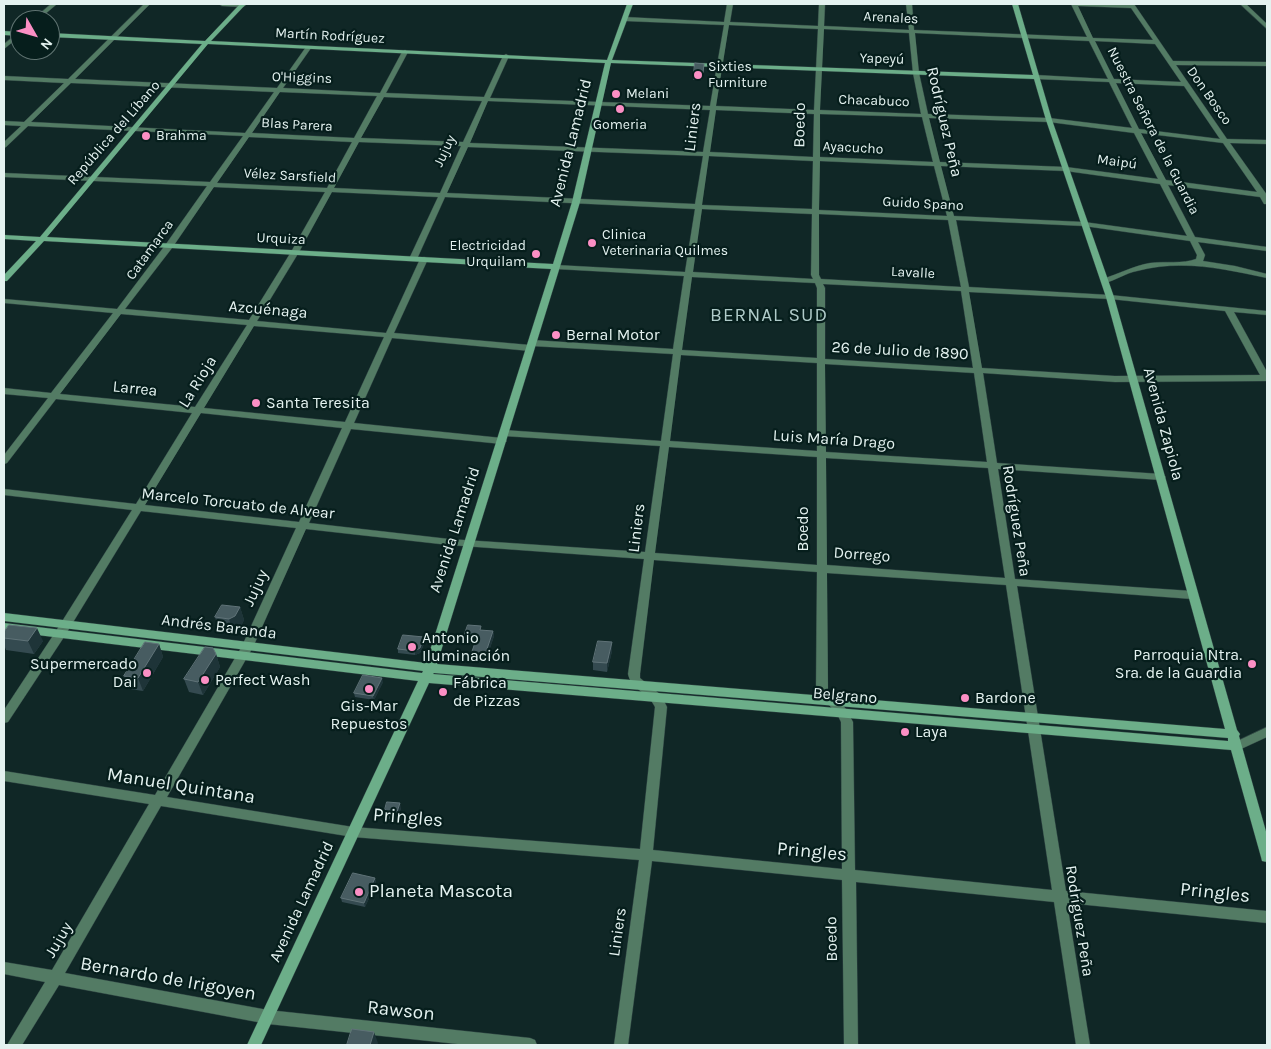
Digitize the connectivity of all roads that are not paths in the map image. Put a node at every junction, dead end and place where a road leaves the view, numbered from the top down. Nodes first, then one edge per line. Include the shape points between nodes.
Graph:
1 (147, 4) edge
2 (222, 4) edge
3 (243, 4) edge
4 (630, 4) edge
5 (730, 4) edge
6 (822, 4) edge
7 (909, 4) edge
8 (1015, 4) edge
9 (1075, 4) edge
10 (1243, 4) edge
11 (1132, 5) edge
12 (624, 19) junction
13 (727, 24) junction
14 (1267, 27) edge
15 (821, 28) junction
16 (912, 32) junction
17 (60, 35) edge
18 (1024, 37) junction
19 (112, 38) junction
20 (1091, 39) junction
21 (207, 42) junction
22 (1156, 42) junction
23 (308, 48) junction
24 (405, 52) junction
25 (506, 56) junction
26 (609, 62) junction
27 (1171, 63) junction
28 (1267, 64) edge
29 (720, 65) junction
30 (820, 70) junction
31 (916, 73) junction
32 (1036, 77) junction
33 (4, 78) edge
34 (1111, 80) junction
35 (68, 81) junction
36 (1185, 84) junction
37 (171, 85) junction
38 (278, 90) junction
39 (382, 94) junction
40 (487, 99) junction
41 (599, 104) junction
42 (713, 108) junction
43 (817, 112) junction
44 (925, 116) junction
45 (1049, 120) junction
46 (4, 123) edge
47 (25, 124) junction
48 (134, 130) junction
49 (1136, 130) junction
50 (246, 135) junction
51 (357, 140) junction
52 (1226, 142) junction
53 (1267, 142) edge
54 (464, 144) junction
55 (4, 146) edge
56 (588, 150) junction
57 (707, 154) junction
58 (817, 159) junction
59 (937, 164) junction
60 (1056, 168) joint
61 (1066, 169) junction
62 (4, 175) edge
63 (90, 180) junction
64 (1161, 180) junction
65 (211, 185) junction
66 (1256, 186) junction
67 (1266, 186) edge
68 (329, 190) junction
69 (441, 195) junction
70 (1265, 199) edge
71 (576, 202) junction
72 (699, 207) junction
73 (816, 212) junction
74 (951, 218) junction
75 (1084, 224) junction
76 (4, 237) edge
77 (1193, 238) junction
78 (40, 239) junction
79 (169, 246) junction
80 (1267, 249) edge
81 (295, 252) junction
82 (419, 259) junction
83 (1189, 264) junction
84 (556, 267) junction
85 (690, 274) junction
86 (1267, 276) edge
87 (4, 279) edge
88 (818, 281) junction
89 (1105, 282) junction
90 (964, 290) junction
91 (1110, 297) junction
92 (4, 301) edge
93 (1228, 309) junction
94 (120, 312) junction
95 (1267, 313) edge
96 (252, 323) junction
97 (388, 335) junction
98 (531, 346) junction
99 (677, 353) junction
100 (821, 361) junction
101 (978, 370) junction
102 (1134, 378) junction
103 (1267, 378) edge
104 (4, 392) edge
105 (54, 396) junction
106 (198, 411) junction
107 (348, 426) junction
108 (503, 437) junction
109 (665, 444) junction
110 (820, 454) junction
111 (4, 461) edge
112 (992, 465) junction
113 (1161, 477) junction
114 (4, 492) edge
115 (138, 508) junction
116 (301, 526) junction
117 (469, 543) junction
118 (652, 555) junction
119 (820, 567) junction
120 (1010, 580) junction
121 (1192, 595) junction
122 (4, 617) edge
123 (4, 627) edge
124 (62, 629) junction
125 (244, 651) junction
126 (428, 673) junction
127 (640, 686) junction
128 (657, 698) junction
129 (832, 701) junction
130 (844, 713) junction
131 (4, 719) edge
132 (1032, 722) junction
133 (1263, 734) edge
134 (1235, 740) junction
135 (4, 776) edge
136 (158, 802) junction
137 (353, 832) junction
138 (646, 856) junction
139 (1267, 857) edge
140 (849, 875) junction
141 (1060, 896) junction
142 (1267, 917) edge
143 (4, 968) edge
144 (55, 978) junction
145 (268, 1016) junction
146 (14, 1045) edge
147 (254, 1045) edge
148 (530, 1045) edge
149 (621, 1045) edge
150 (851, 1045) edge
151 (1083, 1045) edge

1 - 19 street
2 - 3 street
3 - 21 street, República del Líbano
4 - 12 street, Avenida Lamadrid
5 - 13 street, Liniers
6 - 15 street, Boedo
7 - 16 street, Rodríguez Peña
8 - 18 street, Avenida Zapiola
9 - 11 street
9 - 20 street, Nuestra Señora de la Guardia
10 - 14 street
11 - 22 street, Don Bosco
12 - 13 street, Arenales
12 - 26 street, Avenida Lamadrid
13 - 15 street, Arenales
13 - 29 street, Liniers
15 - 16 street, Arenales
15 - 30 street, Boedo
16 - 18 street, Arenales
16 - 31 street, Rodríguez Peña
17 - 19 street, Martín Rodríguez
18 - 20 street, Arenales
18 - 32 street, Avenida Zapiola
19 - 21 street, Martín Rodríguez
19 - 35 street
20 - 22 street, Arenales
20 - 34 street, Nuestra Señora de la Guardia
21 - 23 street, Martín Rodríguez
21 - 37 street, República del Líbano
22 - 27 street, Don Bosco
23 - 24 street, Martín Rodríguez
23 - 38 street, Catamarca
24 - 25 street, Martín Rodríguez
24 - 39 street, La Rioja
25 - 26 street, Martín Rodríguez
25 - 40 street, Jujuy
26 - 29 street, Yapeyú
26 - 41 street, Avenida Lamadrid
27 - 28 street
27 - 36 street, Don Bosco
29 - 30 street, Yapeyú
29 - 42 street, Liniers
30 - 31 street, Yapeyú
30 - 43 street, Boedo
31 - 32 street, Yapeyú
31 - 44 street, Rodríguez Peña
32 - 34 street, Yapeyú
32 - 45 street, Avenida Zapiola
33 - 35 street, O'Higgins
34 - 36 street, Yapeyú
34 - 49 street, Nuestra Señora de la Guardia
35 - 37 street, O'Higgins
35 - 47 street
36 - 52 street, Don Bosco
37 - 38 street, O'Higgins
37 - 48 street, República del Líbano
38 - 39 street, O'Higgins
38 - 50 street, Catamarca
39 - 40 street, O'Higgins
39 - 51 street, La Rioja
40 - 41 street, O'Higgins
40 - 54 street, Jujuy
41 - 42 street, Chacabuco
41 - 56 street, Avenida Lamadrid
42 - 43 street, Chacabuco
42 - 57 street, Liniers
43 - 44 street, Chacabuco
43 - 58 street, Boedo
44 - 45 street, Chacabuco
44 - 59 street, Rodríguez Peña
45 - 49 street, Chacabuco
45 - 61 street, Avenida Zapiola
46 - 47 street, Blas Parera
47 - 48 street, Blas Parera
47 - 55 street
48 - 50 street, Blas Parera
48 - 63 street, República del Líbano
49 - 52 street, Chacabuco
49 - 64 street, Nuestra Señora de la Guardia
50 - 51 street, Blas Parera
50 - 65 street, Catamarca
51 - 54 street, Blas Parera
51 - 68 street, La Rioja
52 - 53 street, Chacabuco
52 - 66 street, Don Bosco
54 - 56 street, Blas Parera
54 - 69 street, Jujuy
56 - 57 street, Ayacucho
56 - 71 street, Avenida Lamadrid
57 - 58 street, Ayacucho
57 - 72 street, Liniers
58 - 59 street, Ayacucho
58 - 73 street, Boedo
59 - 60 street, Ayacucho
59 - 74 street, Rodríguez Peña
60 - 61 street, Maipú
61 - 64 street, Maipú
61 - 75 street, Avenida Zapiola
62 - 63 street, Vélez Sarsfield
63 - 65 street, Vélez Sarsfield
63 - 78 street, República del Líbano
64 - 70 street, Maipú
64 - 77 street, Nuestra Señora de la Guardia
65 - 68 street, Vélez Sarsfield
65 - 79 street, Catamarca
66 - 67 street
66 - 70 street, Don Bosco
68 - 69 street, Vélez Sarsfield
68 - 81 street, La Rioja
69 - 71 street, Vélez Sarsfield
69 - 82 street, Jujuy
71 - 72 street, Guido Spano
71 - 84 street, Avenida Lamadrid
72 - 73 street, Guido Spano
72 - 85 street, Liniers
73 - 74 street, Guido Spano
73 - 88 street, Boedo via 815,275
74 - 75 street, Guido Spano
74 - 90 street, Rodríguez Peña
75 - 77 street, Guido Spano
75 - 89 street, Avenida Zapiola
76 - 78 street, Urquiza
77 - 80 street, Guido Spano
77 - 83 street, Nuestra Señora de la Guardia via 1202,257 1198,262
78 - 79 street, Urquiza
78 - 87 street, República del Líbano
79 - 81 street, Urquiza
79 - 94 street, Catamarca
81 - 82 street, Urquiza
81 - 96 street, La Rioja
82 - 84 street, Urquiza
82 - 97 street, Jujuy
83 - 86 street via 1239,269
83 - 89 street via 1142,268
84 - 85 street, Lavalle
84 - 98 street, Avenida Lamadrid
85 - 88 street, Lavalle
85 - 99 street, Liniers
88 - 90 street, Lavalle
88 - 100 street, Boedo via 821,288
89 - 91 street, Avenida Zapiola
90 - 91 street, Lavalle
90 - 101 street, Rodríguez Peña
91 - 93 street, Lavalle
91 - 102 street, Avenida Zapiola
92 - 94 street, Azcuénaga
93 - 95 street, Lavalle
93 - 103 street
94 - 96 street, Azcuénaga
94 - 105 street, Catamarca
96 - 97 street, Azcuénaga
96 - 106 street, La Rioja
97 - 98 street, Azcuénaga
97 - 107 street, Jujuy
98 - 99 street, 26 de Julio de 1890
98 - 108 street, Avenida Lamadrid
99 - 100 street, 26 de Julio de 1890
99 - 109 street, Liniers
100 - 101 street, 26 de Julio de 1890
100 - 110 street, Boedo
101 - 102 street, 26 de Julio de 1890
101 - 112 street, Rodríguez Peña
102 - 103 street, 26 de Julio de 1890
102 - 113 street, Avenida Zapiola
104 - 105 street, Larrea
105 - 106 street, Larrea
105 - 111 street, Catamarca
106 - 107 street, Larrea
106 - 115 street, La Rioja
107 - 108 street, Larrea
107 - 116 street, Jujuy
108 - 109 street, Luis María Drago
108 - 117 street, Avenida Lamadrid
109 - 110 street, Luis María Drago
109 - 118 street, Liniers
110 - 112 street, Luis María Drago
110 - 119 street, Boedo
112 - 113 street, Luis María Drago
112 - 120 street, Rodríguez Peña
113 - 121 street, Avenida Zapiola
114 - 115 street, Marcelo Torcuato de Alvear
115 - 116 street, Marcelo Torcuato de Alvear
115 - 124 street, La Rioja
116 - 117 street, Marcelo Torcuato de Alvear
116 - 125 street, Jujuy
117 - 118 street, Dorrego
117 - 126 street, Avenida Lamadrid
118 - 119 street, Dorrego
118 - 127 street, Liniers via 634,674 634,680
119 - 120 street, Dorrego
119 - 129 street, Boedo via 822,689
120 - 121 street, Dorrego
120 - 132 street, Rodríguez Peña
121 - 134 street, Avenida Zapiola
122 - 124 street, Andrés Baranda
123 - 124 street, Andrés Baranda
124 - 125 street, Andrés Baranda
124 - 131 street, La Rioja
125 - 126 street, Andrés Baranda
125 - 136 street, Jujuy
126 - 127 street, Belgrano
126 - 128 street, Belgrano
126 - 137 street, Avenida Lamadrid
127 - 128 street
127 - 129 street, Belgrano
128 - 130 street, Belgrano
128 - 138 street, Liniers via 661,706
129 - 130 street, Boedo
129 - 132 street, Belgrano
130 - 132 street, Belgrano
130 - 140 street, Boedo
132 - 134 street, Belgrano
132 - 141 street, Rodríguez Peña
133 - 134 street, Belgrano
134 - 139 street, Avenida Zapiola
135 - 136 street, Manuel Quintana
136 - 137 street, Manuel Quintana
136 - 144 street, Jujuy
137 - 138 street, Pringles
137 - 145 street, Avenida Lamadrid
138 - 140 street, Pringles
138 - 149 street, Liniers
140 - 141 street, Pringles
140 - 150 street, Boedo
141 - 142 street, Pringles
141 - 151 street, Rodríguez Peña
143 - 144 street, Bernardo de Irigoyen
144 - 145 street, Bernardo de Irigoyen
144 - 146 street, Jujuy
145 - 147 street, Avenida Lamadrid
145 - 148 street, Rawson

